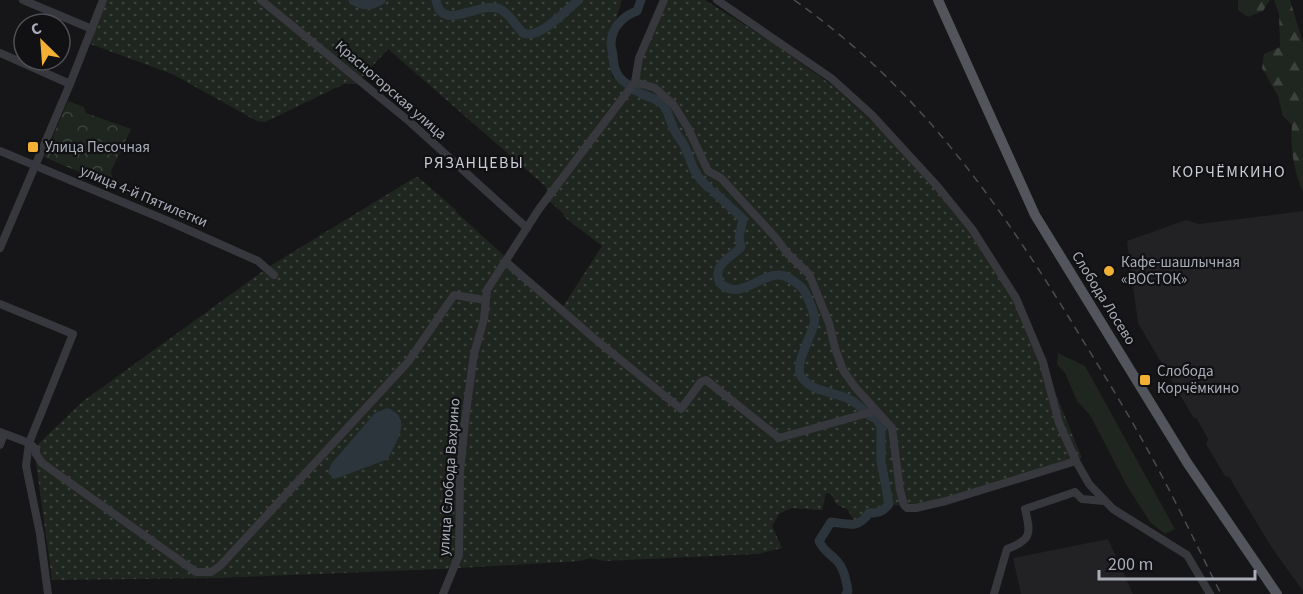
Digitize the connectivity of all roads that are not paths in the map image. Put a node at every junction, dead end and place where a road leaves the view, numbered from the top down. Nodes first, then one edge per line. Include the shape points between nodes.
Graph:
1 (24, 0) edge
2 (103, 0) edge
3 (261, 0) edge
4 (664, 0) edge
5 (717, 0) edge
6 (938, 0) edge
7 (92, 29) junction
8 (0, 53) edge
9 (70, 84) junction
10 (631, 87) junction
11 (0, 151) edge
12 (36, 164) junction
13 (527, 228) junction
14 (0, 245) edge
15 (505, 261) junction
16 (274, 275) dead end
17 (485, 300) junction
18 (0, 304) edge
19 (875, 411) junction
20 (2, 433) edge
21 (29, 443) junction
22 (0, 445) edge
23 (1076, 461) junction
24 (1104, 501) junction
25 (48, 594) edge
26 (443, 594) edge
27 (994, 594) edge
28 (1210, 594) edge
29 (1277, 594) edge

1 - 7 street
2 - 7 street
3 - 13 street, Красногорская улица via 410,122
4 - 10 street
5 - 23 street via 831,78 916,161 972,229 1016,298 1043,362 1054,409
6 - 29 main road, Слобода Лосево via 1035,215 1188,464
7 - 9 street
8 - 9 street
9 - 12 street
10 - 13 street, улица Слобода Вахрино
10 - 19 street via 655,88 673,104 708,171 721,178 809,274 843,370
11 - 12 street, улица 4-й Пятилетки
12 - 14 street
12 - 16 street, улица 4-й Пятилетки via 258,261
13 - 15 street, улица Слобода Вахрино
15 - 17 street, улица Слобода Вахрино
15 - 19 street via 681,410 706,380 779,438
17 - 21 street via 454,295 408,362 211,572 196,572 70,483 42,463
17 - 26 street, улица Слобода Вахрино via 464,431 459,555
18 - 21 street via 73,334
19 - 23 street via 892,428 900,490 907,508 946,501
20 - 21 street
20 - 22 street
21 - 25 street via 26,466
23 - 24 street
24 - 27 street via 1082,499 1075,492 1025,509 1029,535 1007,549
24 - 28 street via 1187,555

